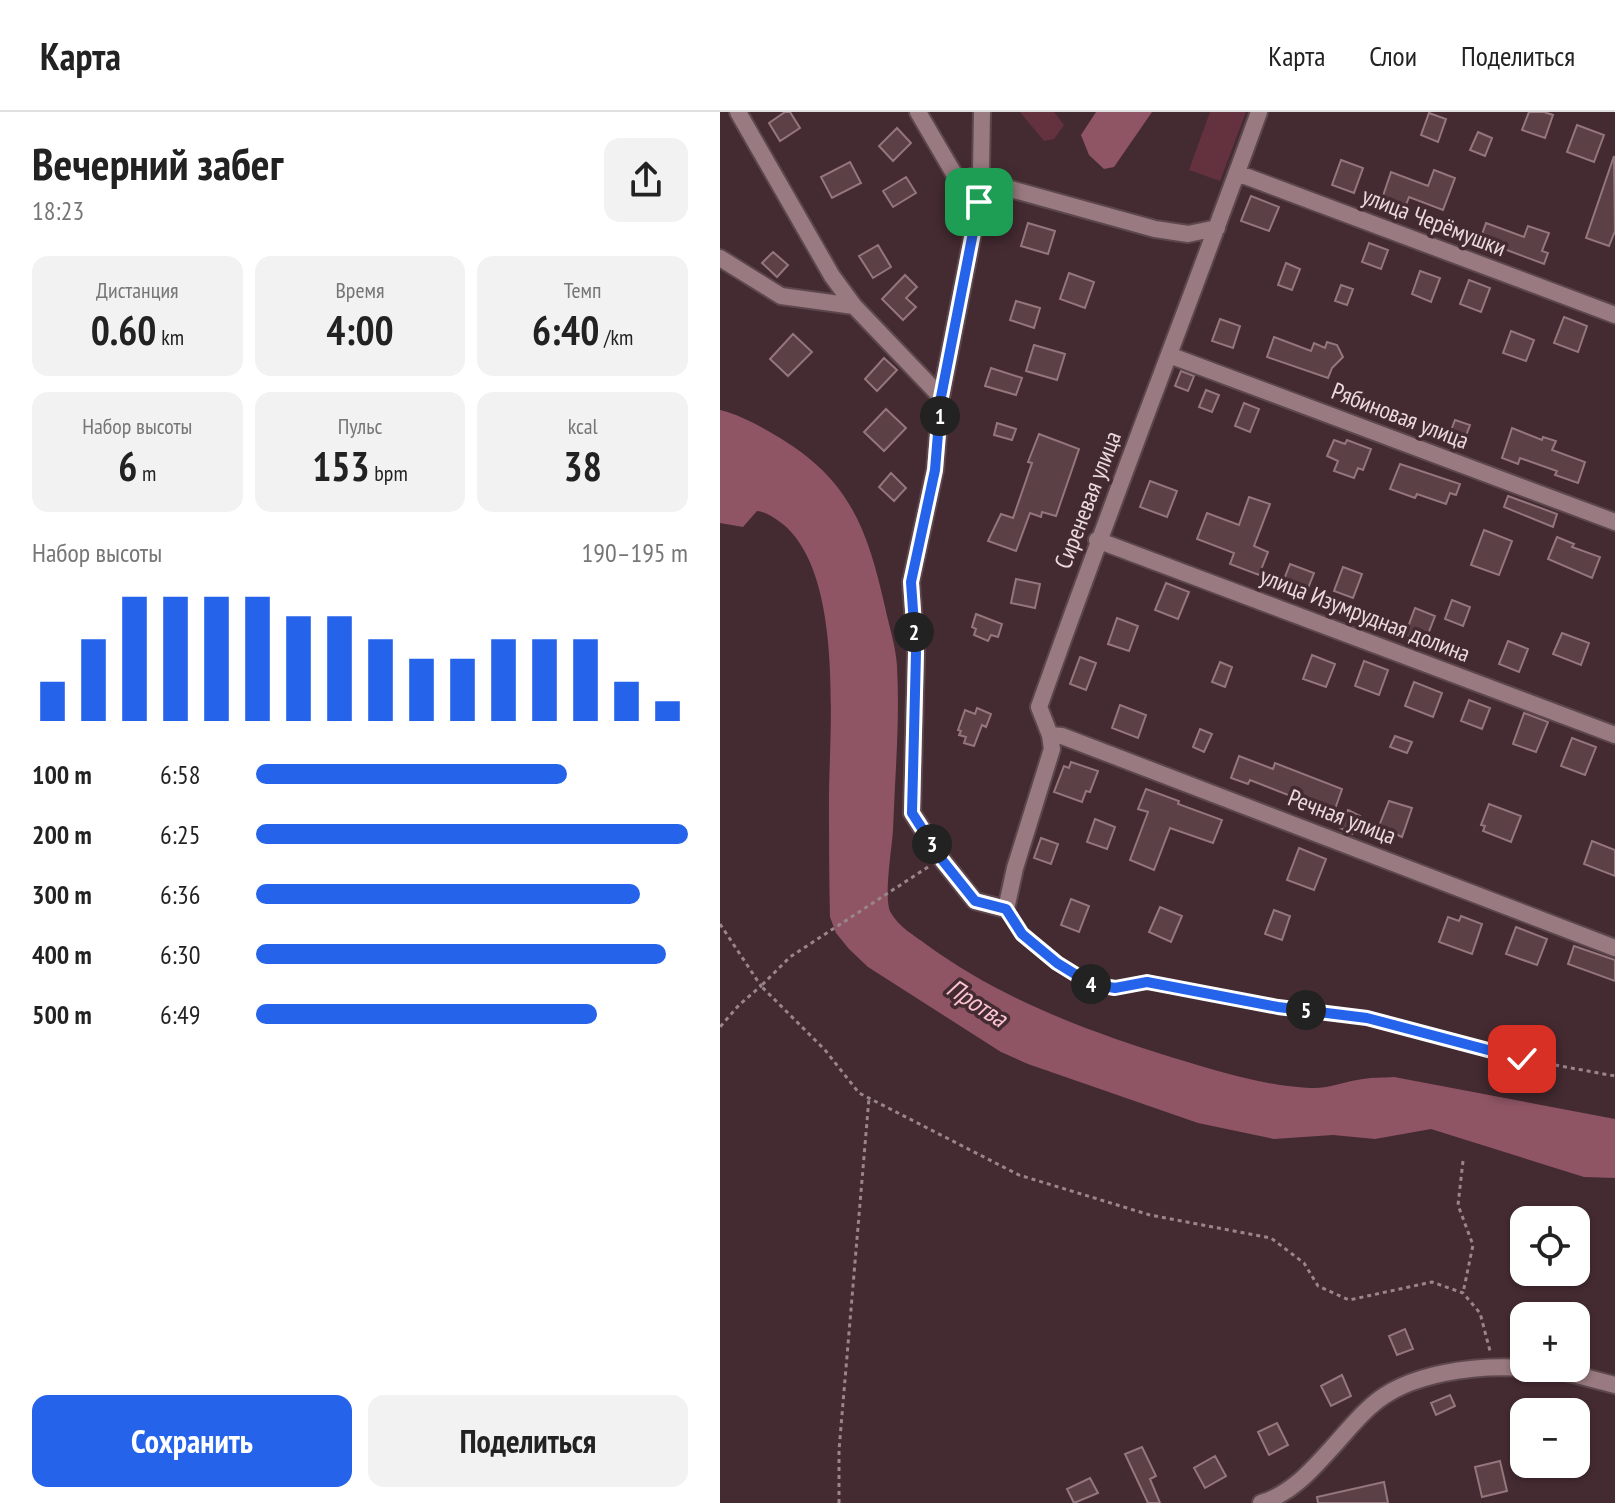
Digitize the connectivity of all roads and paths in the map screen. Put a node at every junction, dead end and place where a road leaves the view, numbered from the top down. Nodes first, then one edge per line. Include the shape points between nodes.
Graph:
1 (738, 112) edge
2 (918, 112) edge
3 (982, 112) edge
4 (1259, 112) edge
5 (1237, 173) junction
6 (960, 184) junction
7 (979, 202) junction
8 (1217, 228) junction
9 (720, 258) edge
10 (854, 306) junction
11 (1615, 315) edge
12 (1169, 355) junction
13 (941, 397) junction
14 (1615, 522) edge
15 (1097, 540) junction
16 (1050, 735) junction
17 (1615, 735) edge
18 (921, 870) dead end
19 (1006, 909) junction
20 (720, 924) edge
21 (1615, 948) edge
22 (761, 986) junction
23 (720, 1027) edge
24 (1615, 1076) edge
25 (869, 1098) junction
26 (1463, 1161) dead end
27 (1463, 1293) junction
28 (1494, 1366) junction
29 (1510, 1367) edge
30 (1590, 1378) edge
31 (1615, 1385) edge
32 (839, 1503) edge
33 (1261, 1503) edge

1 - 10 street
2 - 6 street
3 - 6 street via 981,172
4 - 5 street, Сиреневая улица
5 - 8 street, Сиреневая улица
5 - 11 street, улица Черёмушки
6 - 7 street
7 - 8 street via 996,185 1155,229 1188,234
7 - 13 street
8 - 12 street, Сиреневая улица
9 - 10 street via 781,296
10 - 13 street
12 - 14 street, Рябиновая улица
12 - 15 street, Сиреневая улица
13 - 19 street via 935,470 911,582 916,653 912,813 975,901
15 - 16 street, Сиреневая улица via 1039,707
15 - 17 street, улица Изумрудная долина
16 - 19 street, Сиреневая улица via 1052,749
16 - 21 street, Речная улица
18 - 22 path via 790,957
19 - 24 path via 1022,934 1091,984 1115,988 1147,982 1367,1018 1522,1059
20 - 22 path
22 - 23 path
22 - 25 path
25 - 27 path via 1019,1175 1150,1215 1271,1238 1304,1263 1318,1286 1349,1300 1432,1282
25 - 32 path
26 - 27 path via 1458,1205 1473,1245
27 - 28 path via 1480,1313
28 - 29 street
28 - 33 street via 1415,1379 1373,1404 1305,1477
30 - 31 street

